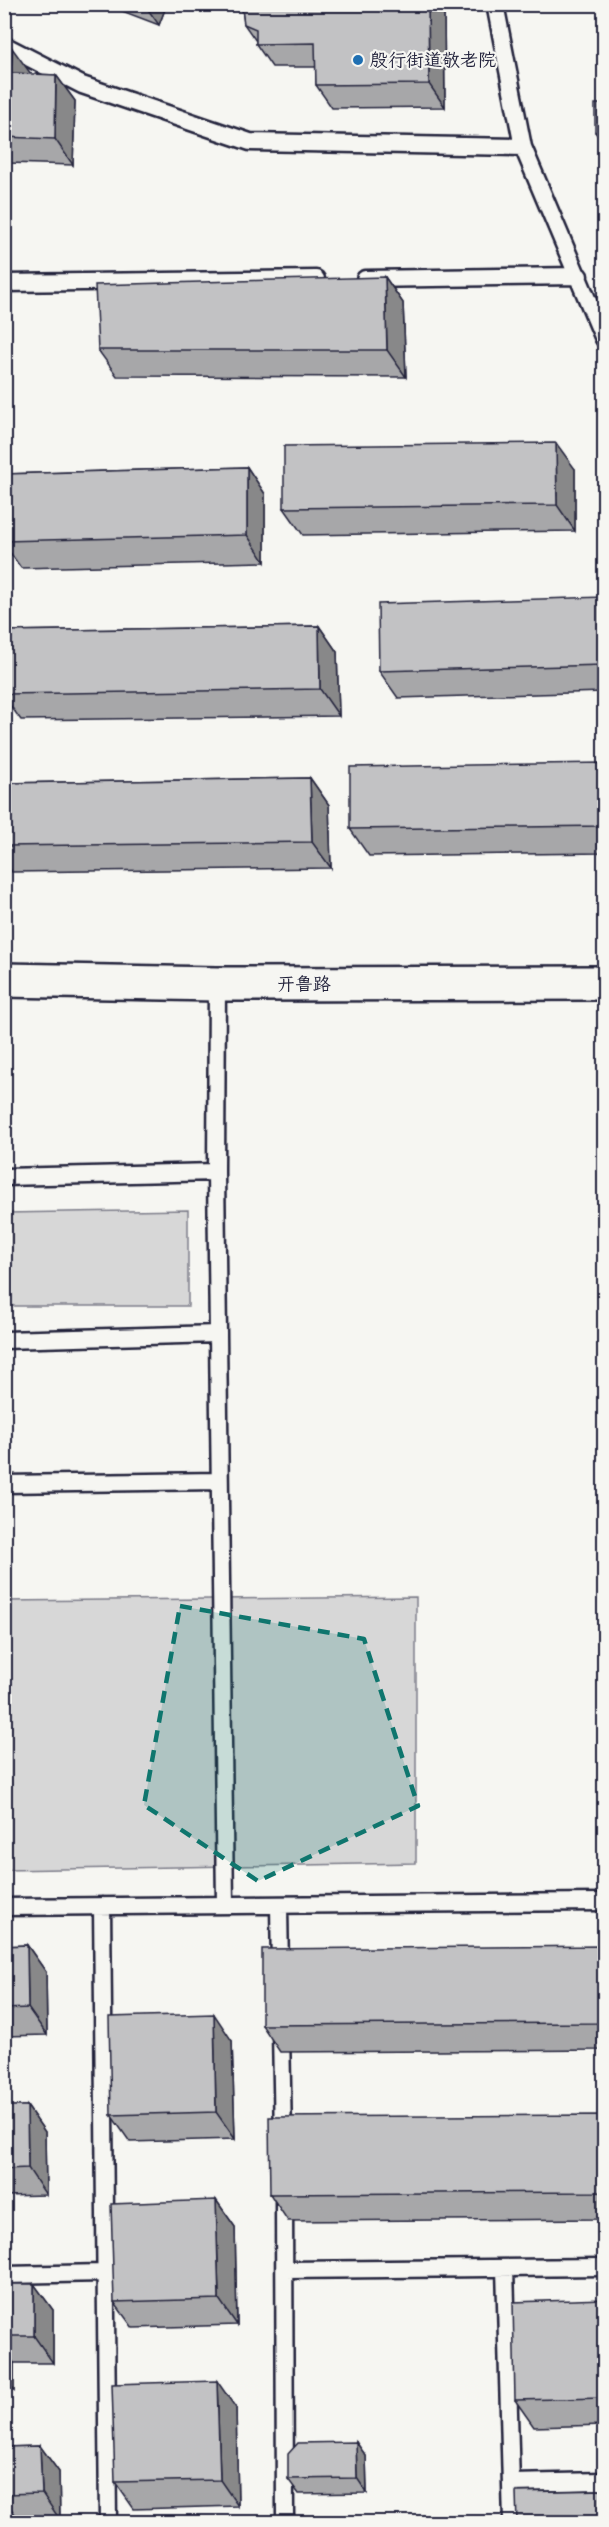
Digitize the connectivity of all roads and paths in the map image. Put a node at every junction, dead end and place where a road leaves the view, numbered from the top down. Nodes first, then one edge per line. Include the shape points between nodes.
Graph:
1 (495, 4) edge
2 (4, 45) edge
3 (523, 147) junction
4 (579, 276) junction
5 (328, 279) edge
6 (352, 279) edge
7 (4, 283) edge
8 (604, 339) edge
9 (4, 980) edge
10 (217, 984) junction
11 (604, 984) edge
12 (216, 1172) junction
13 (4, 1177) edge
14 (218, 1334) junction
15 (4, 1340) edge
16 (219, 1481) junction
17 (4, 1484) edge
18 (604, 1902) edge
19 (225, 1905) junction
20 (279, 1905) junction
21 (4, 1906) edge
22 (102, 1906) junction
23 (280, 1987) edge
24 (280, 2010) edge
25 (283, 2152) edge
26 (283, 2175) edge
27 (604, 2267) edge
28 (505, 2268) junction
29 (285, 2270) junction
30 (105, 2273) junction
31 (4, 2275) edge
32 (604, 2481) edge
33 (510, 2483) junction
34 (108, 2523) edge
35 (285, 2523) edge
36 (512, 2523) edge

1 - 3 lane
2 - 3 lane via 82,84 250,142
3 - 4 lane
4 - 6 lane
4 - 8 lane
5 - 7 lane
9 - 10 street, 开鲁路
10 - 11 street, 开鲁路
10 - 12 lane
12 - 13 lane
12 - 14 lane
14 - 15 lane
14 - 16 lane
16 - 17 lane
16 - 19 lane
18 - 20 lane
19 - 20 lane
19 - 22 lane
20 - 23 lane
21 - 22 lane
22 - 30 lane
24 - 25 lane
26 - 29 lane
27 - 28 lane
28 - 29 lane
28 - 33 lane
29 - 35 lane
30 - 31 lane
30 - 34 lane
32 - 33 lane
33 - 36 lane

